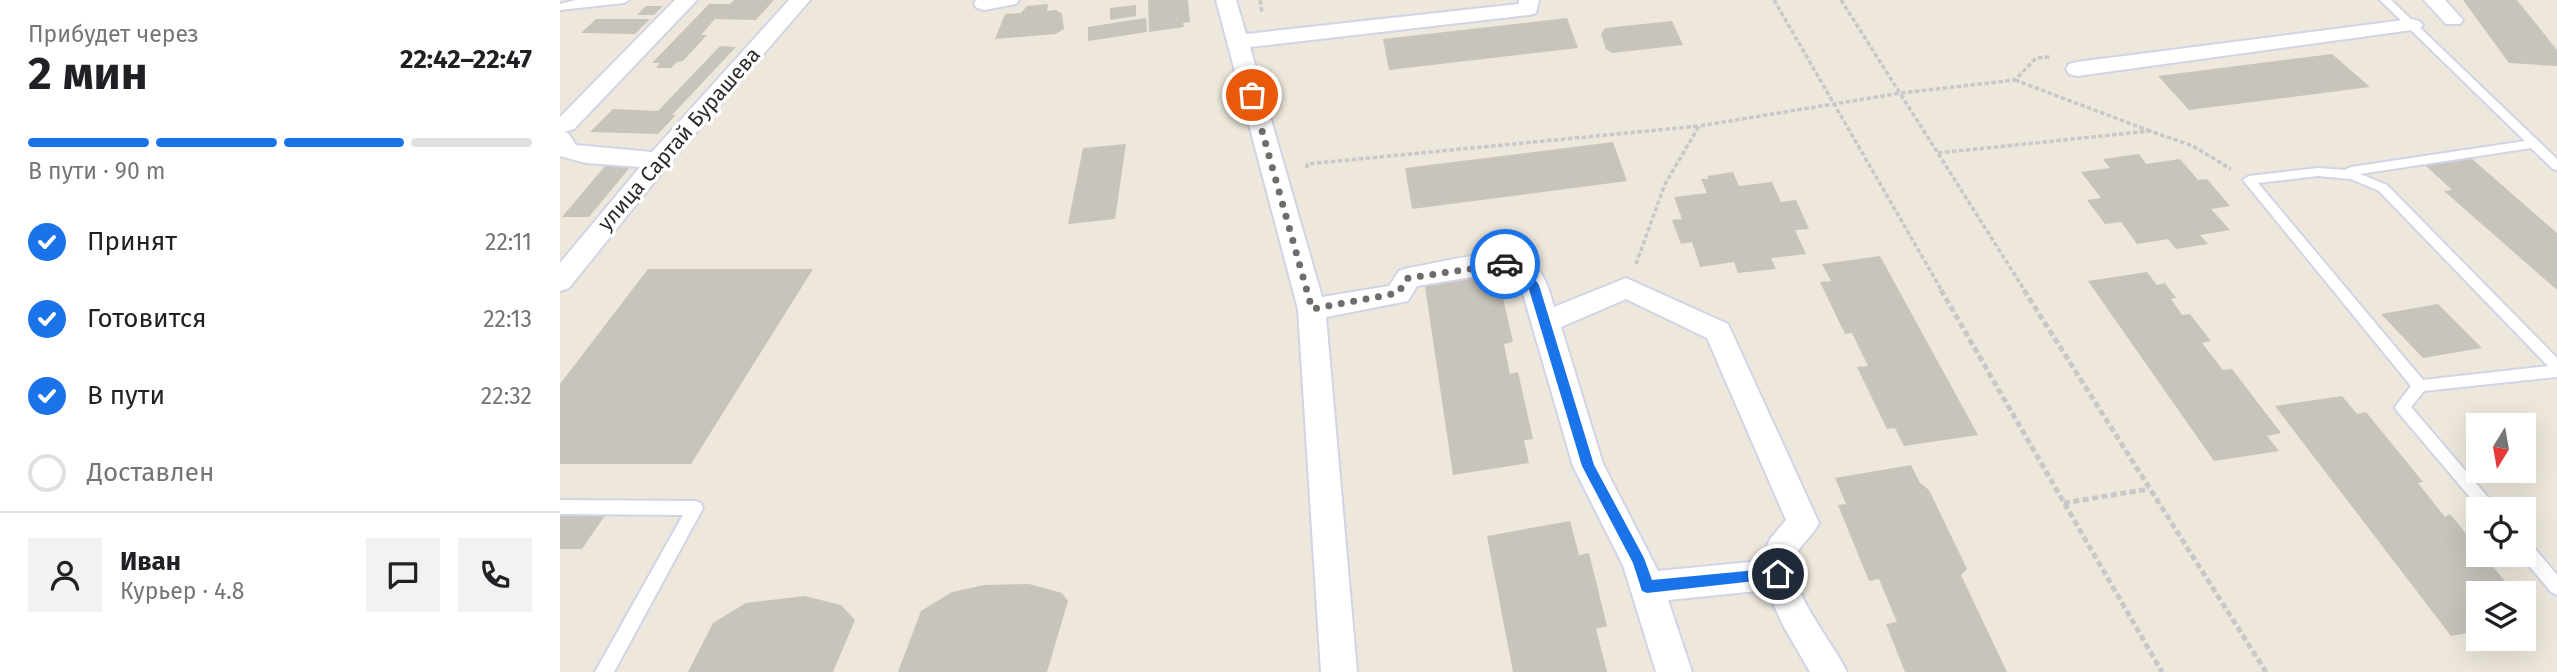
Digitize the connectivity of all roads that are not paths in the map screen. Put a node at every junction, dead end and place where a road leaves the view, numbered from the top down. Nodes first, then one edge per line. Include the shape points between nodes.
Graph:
1 (624, 0) edge
2 (687, 0) edge
3 (800, 0) edge
4 (1009, 0) edge
5 (1226, 0) edge
6 (1529, 0) edge
7 (2385, 0) edge
8 (2434, 0) edge
9 (580, 2) edge
10 (984, 4) dead end
11 (560, 7) edge
12 (2453, 20) dead end
13 (2412, 25) junction
14 (1236, 42) junction
15 (2077, 69) road end
16 (561, 131) edge
17 (2533, 144) junction
18 (658, 160) junction
19 (2557, 166) edge
20 (2344, 172) junction
21 (560, 281) edge
22 (1312, 309) junction
23 (1544, 323) junction
24 (2557, 369) edge
25 (2420, 386) junction
26 (2480, 497) edge
27 (560, 507) edge
28 (2536, 562) edge
29 (1778, 574) junction
30 (1647, 587) junction
31 (2557, 587) edge
32 (604, 672) edge
33 (1339, 672) edge
34 (1674, 672) edge
35 (1829, 672) edge

1 - 9 lane
2 - 16 street
3 - 18 street, улица Сартай Бурашева
4 - 10 street
5 - 14 street
6 - 14 street via 1529,9
7 - 13 lane
8 - 12 street
9 - 11 lane
13 - 15 street
13 - 17 lane
14 - 22 street
16 - 18 street via 566,150
17 - 19 lane
17 - 20 lane
18 - 21 street, улица Сартай Бурашева
20 - 24 lane via 2367,177 2383,188
20 - 25 lane via 2249,180
22 - 23 street via 1398,293 1408,278 1503,262 1524,271 1534,285
22 - 33 street
23 - 29 street via 1626,288 1718,331 1803,523 1778,555
23 - 30 street via 1588,466 1639,562
24 - 25 lane
25 - 26 lane via 2402,407
27 - 32 lane via 695,508
28 - 31 lane
29 - 30 street
29 - 35 street
30 - 34 street

